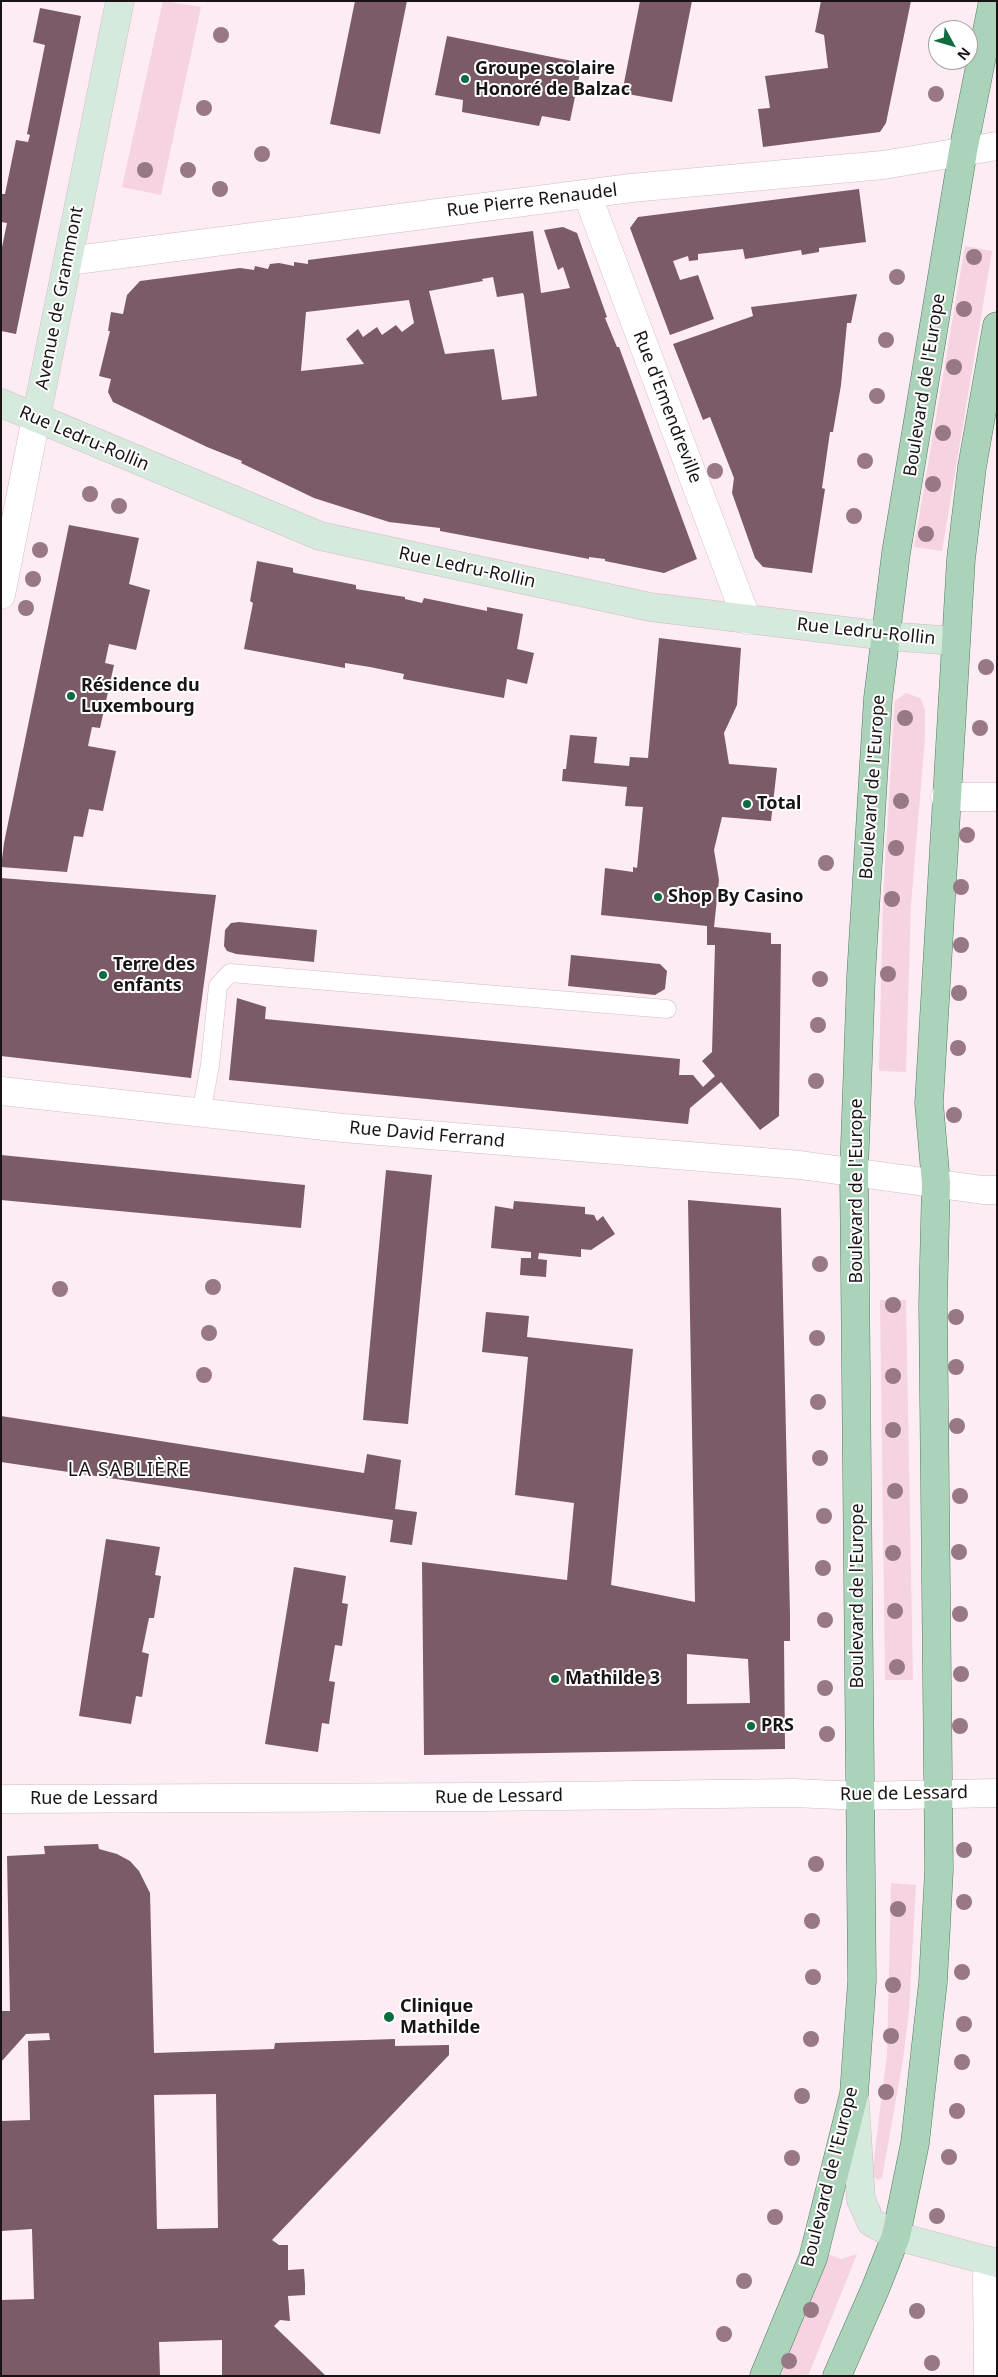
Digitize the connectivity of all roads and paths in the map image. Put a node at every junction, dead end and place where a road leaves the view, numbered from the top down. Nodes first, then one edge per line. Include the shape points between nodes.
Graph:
1 (120, 1) edge
2 (992, 1) edge
3 (997, 146) edge
4 (963, 152) junction
5 (588, 194) junction
6 (68, 260) junction
7 (997, 326) edge
8 (1, 403) edge
9 (36, 418) junction
10 (1, 595) edge
11 (747, 620) junction
12 (886, 636) junction
13 (956, 641) junction
14 (946, 797) junction
15 (997, 797) edge
16 (667, 1008) dead end
17 (1, 1091) edge
18 (202, 1113) junction
19 (854, 1172) junction
20 (936, 1183) junction
21 (997, 1190) edge
22 (997, 1793) edge
23 (938, 1794) junction
24 (860, 1796) junction
25 (1, 1799) edge
26 (854, 2094) junction
27 (896, 2236) junction
28 (994, 2262) edge
29 (764, 2376) edge
30 (837, 2376) edge
31 (988, 2376) edge

1 - 6 street, Avenue de Grammont
2 - 4 main road, Boulevard de l'Europe
3 - 4 street, Rue Pierre Renaudel
4 - 5 street, Rue Pierre Renaudel via 883,165
4 - 12 main road, Boulevard de l'Europe via 896,553
5 - 6 street, Rue Pierre Renaudel
5 - 11 street, Rue d'Emendreville
6 - 9 street, Avenue de Grammont
7 - 13 main road via 972,467 961,559
8 - 9 street, Rue Ledru-Rollin
9 - 10 street, Avenue de Grammont
9 - 11 street, Rue Ledru-Rollin via 320,536 650,607
11 - 12 street, Rue Ledru-Rollin
12 - 13 street, Rue Ledru-Rollin
12 - 19 main road, Boulevard de l'Europe via 878,698 863,946
13 - 14 main road
14 - 15 street
14 - 20 main road via 929,1103
16 - 18 lane via 230,973 218,986
17 - 18 street, Rue David Ferrand
18 - 19 street, Rue David Ferrand
19 - 20 street, Rue David Ferrand
19 - 24 main road, Boulevard de l'Europe
20 - 21 street, Rue David Ferrand
20 - 23 main road via 933,1303
22 - 23 street, Rue de Lessard
23 - 24 street, Rue de Lessard
23 - 27 main road via 939,1870 933,1982 915,2144
24 - 25 street, Rue de Lessard via 794,1793
24 - 26 main road, Boulevard de l'Europe via 862,1981
26 - 27 street via 861,2200 871,2222
26 - 29 main road, Boulevard de l'Europe via 813,2258
27 - 28 street
27 - 30 main road
28 - 31 street via 987,2276

